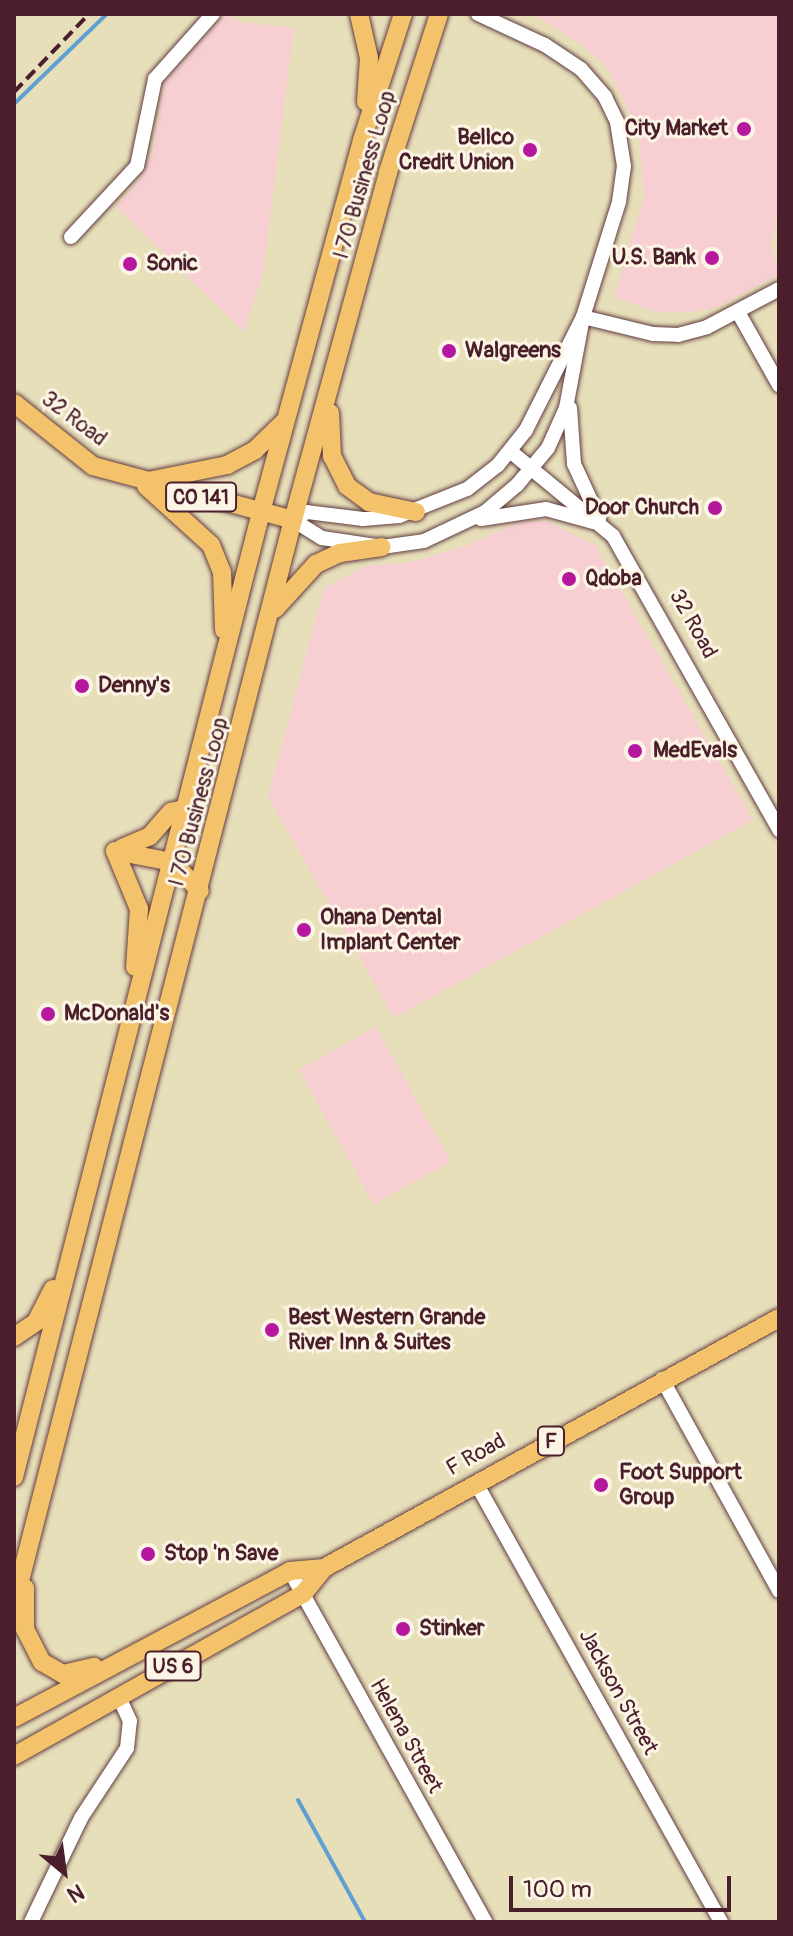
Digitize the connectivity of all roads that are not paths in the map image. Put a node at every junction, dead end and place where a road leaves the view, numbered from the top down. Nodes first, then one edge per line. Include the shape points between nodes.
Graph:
1 (213, 14) edge
2 (359, 14) edge
3 (403, 14) edge
4 (439, 14) edge
5 (478, 14) edge
6 (508, 20) edge
7 (362, 140) junction
8 (71, 237) dead end
9 (779, 289) edge
10 (738, 312) junction
11 (583, 317) junction
12 (335, 372) junction
13 (779, 385) edge
14 (571, 386) junction
15 (14, 403) edge
16 (287, 419) junction
17 (510, 451) junction
18 (533, 468) junction
19 (141, 482) junction
20 (261, 512) junction
21 (416, 512) junction
22 (293, 520) junction
23 (465, 523) junction
24 (602, 525) junction
25 (382, 547) junction
26 (273, 611) junction
27 (220, 679) junction
28 (184, 809) junction
29 (779, 830) edge
30 (115, 851) junction
31 (172, 862) junction
32 (200, 891) junction
33 (121, 1061) junction
34 (67, 1258) junction
35 (779, 1318) edge
36 (14, 1337) edge
37 (662, 1379) junction
38 (14, 1477) edge
39 (476, 1483) junction
40 (32, 1538) junction
41 (324, 1568) junction
42 (290, 1571) junction
43 (779, 1591) edge
44 (303, 1594) junction
45 (14, 1604) edge
46 (111, 1664) junction
47 (119, 1697) junction
48 (14, 1718) edge
49 (14, 1756) edge
50 (31, 1922) edge
51 (485, 1922) edge
52 (721, 1922) edge

1 - 8 street via 155,79 137,166
2 - 7 main road via 369,58
3 - 7 main road, I 70 Business Loop
4 - 12 main road, I 70 Business Loop via 388,172
5 - 6 street, 32 Road
6 - 11 street, 32 Road via 595,82 622,143 619,202
7 - 16 main road, I 70 Business Loop
9 - 10 street
10 - 11 street via 692,332 665,335
10 - 13 street
11 - 14 street, 32 Road
11 - 17 street, 32 Road
12 - 21 main road via 330,441 340,477 369,502
12 - 22 main road, I 70 Business Loop
14 - 18 street, 32 Road via 559,425
14 - 24 street via 574,464
15 - 19 main road, 32 Road / CO 141 via 93,466
16 - 19 main road via 255,450 227,465
16 - 20 main road, I 70 Business Loop
17 - 18 street, 32 Road
17 - 21 street, 32 Road via 467,489
18 - 23 street, 32 Road via 501,500
18 - 24 street, 32 Road
19 - 20 main road, 32 Road / CO 141
19 - 27 main road via 203,535 218,559 225,589
20 - 22 main road, 32 Road / CO 141
20 - 27 main road, I 70 Business Loop
21 - 22 street, 32 Road via 363,519 307,512
22 - 25 street, 32 Road via 322,538
22 - 26 main road, I 70 Business Loop
23 - 24 street via 546,509
23 - 25 street, 32 Road via 424,541
24 - 29 street, 32 Road via 635,570
25 - 26 main road via 340,553 316,564
26 - 32 main road, I 70 Business Loop
27 - 28 main road, I 70 Business Loop
28 - 30 main road via 171,812 150,836
28 - 31 main road, I 70 Business Loop
30 - 31 main road
30 - 33 main road via 140,924
31 - 32 main road
31 - 33 main road, I 70 Business Loop
32 - 40 main road, I 70 Business Loop
33 - 34 main road, I 70 Business Loop
34 - 36 main road via 36,1322
34 - 38 main road, I 70 Business Loop
35 - 37 main road, F Road / F
37 - 39 main road, F Road / F
37 - 43 street
39 - 41 main road, F Road / F
39 - 52 street, Jackson Street
40 - 45 main road, I 70 Business Loop
40 - 46 main road via 24,1615 34,1653 63,1674
41 - 42 main road, F Road / US 6
41 - 44 main road, F Road / US 6
42 - 44 street, Helena Street
42 - 46 main road, F Road / US 6
44 - 47 main road, F Road / US 6
44 - 51 street, Helena Street
46 - 48 main road, F Road / US 6
47 - 49 main road, F Road / US 6
47 - 50 street via 130,1721 127,1748 81,1818

